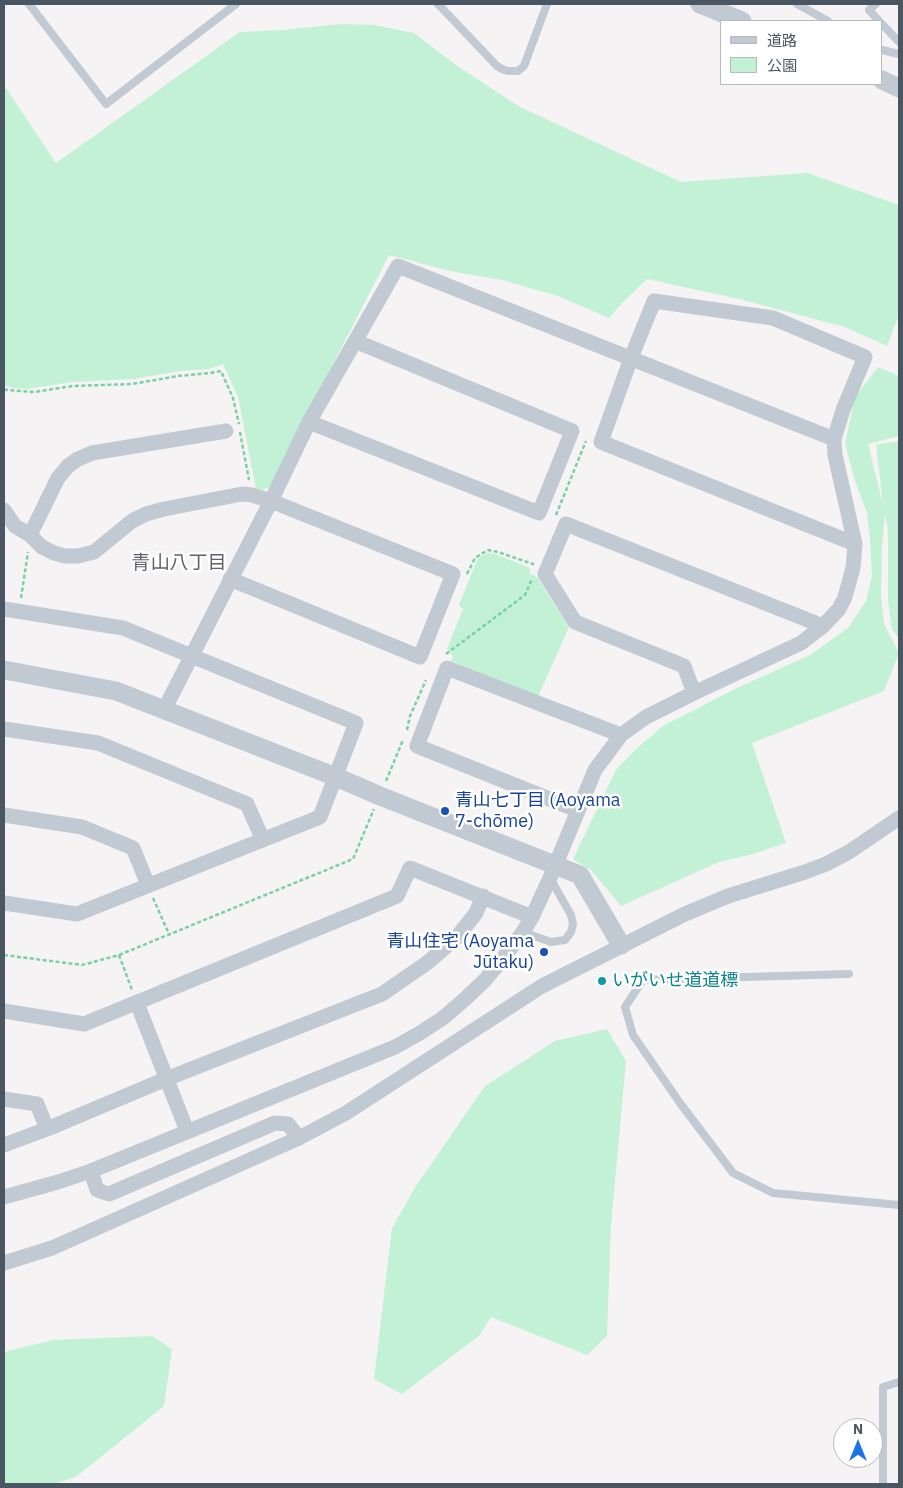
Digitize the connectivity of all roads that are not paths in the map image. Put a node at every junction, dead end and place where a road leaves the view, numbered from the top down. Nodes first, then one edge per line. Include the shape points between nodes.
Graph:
1 (29, 4) edge
2 (236, 4) edge
3 (438, 4) edge
4 (547, 4) edge
5 (700, 4) edge
6 (797, 4) edge
7 (876, 4) edge
8 (740, 20) edge
9 (826, 20) edge
10 (878, 20) edge
11 (883, 25) edge
12 (899, 42) edge
13 (883, 50) edge
14 (899, 54) edge
15 (883, 80) edge
16 (899, 88) edge
17 (355, 342) junction
18 (631, 358) junction
19 (309, 422) junction
20 (226, 431) dead end
21 (834, 439) junction
22 (271, 501) junction
23 (4, 510) edge
24 (30, 535) junction
25 (855, 544) junction
26 (230, 579) junction
27 (4, 609) edge
28 (823, 626) junction
29 (191, 655) junction
30 (4, 670) edge
31 (694, 693) junction
32 (164, 710) junction
33 (4, 729) edge
34 (621, 735) junction
35 (336, 777) junction
36 (577, 810) junction
37 (4, 815) edge
38 (899, 818) edge
39 (263, 840) junction
40 (552, 872) junction
41 (148, 885) junction
42 (484, 896) junction
43 (4, 903) edge
44 (532, 917) junction
45 (523, 932) junction
46 (621, 945) junction
47 (849, 974) dead end
48 (137, 1003) junction
49 (4, 1011) edge
50 (166, 1079) junction
51 (4, 1099) edge
52 (47, 1129) junction
53 (187, 1131) junction
54 (299, 1138) junction
55 (4, 1145) edge
56 (91, 1171) junction
57 (4, 1197) edge
58 (899, 1205) edge
59 (4, 1262) edge
60 (899, 1382) edge
61 (883, 1484) edge

1 - 2 lane via 106,104
3 - 4 lane via 497,66 502,70 518,71 524,66
5 - 8 street
6 - 9 lane
7 - 10 lane via 869,10
11 - 12 lane
13 - 14 lane
15 - 16 street
17 - 18 street via 398,266
17 - 19 street
17 - 19 street via 572,432 539,513
18 - 21 street
18 - 21 street via 654,301 773,318 865,357
18 - 25 street via 601,442
19 - 22 street
20 - 24 street via 92,453 78,459 58,478
21 - 25 street
22 - 24 street via 242,494 146,514 94,552 78,556 54,553
22 - 26 street
22 - 26 street via 453,574 420,657
23 - 24 street via 15,526
25 - 28 street via 845,597
26 - 29 street
27 - 29 street via 123,628
28 - 31 street via 800,644
28 - 31 street via 566,524 545,574 575,622 684,666
29 - 32 street
29 - 35 street via 356,723
30 - 32 street via 116,691
31 - 34 street via 646,717
32 - 35 street
33 - 39 street via 98,743 247,804
34 - 36 street via 595,770
34 - 36 street via 447,668 416,746
35 - 39 street via 320,817
35 - 40 street
36 - 40 street
37 - 41 street via 82,827 133,848
38 - 46 street via 826,864 728,896
39 - 41 street
40 - 44 street
40 - 45 lane via 571,915 571,932 565,940 551,942
40 - 46 street via 580,875
41 - 43 street via 78,914
42 - 44 street
42 - 48 street via 410,868 397,896
42 - 50 street via 476,913 457,937 382,994
44 - 45 street
45 - 53 street via 465,1000 420,1034
46 - 54 street via 542,986 346,1113
47 - 58 lane via 643,980 625,1007 633,1035 733,1173 773,1193
48 - 49 street via 84,1024
48 - 50 street
50 - 52 street
50 - 53 street
51 - 52 street via 37,1104
52 - 55 street
53 - 56 street
54 - 56 street via 288,1124 275,1123 109,1194 98,1190
54 - 59 street via 52,1248
56 - 57 street
60 - 61 lane via 883,1387

